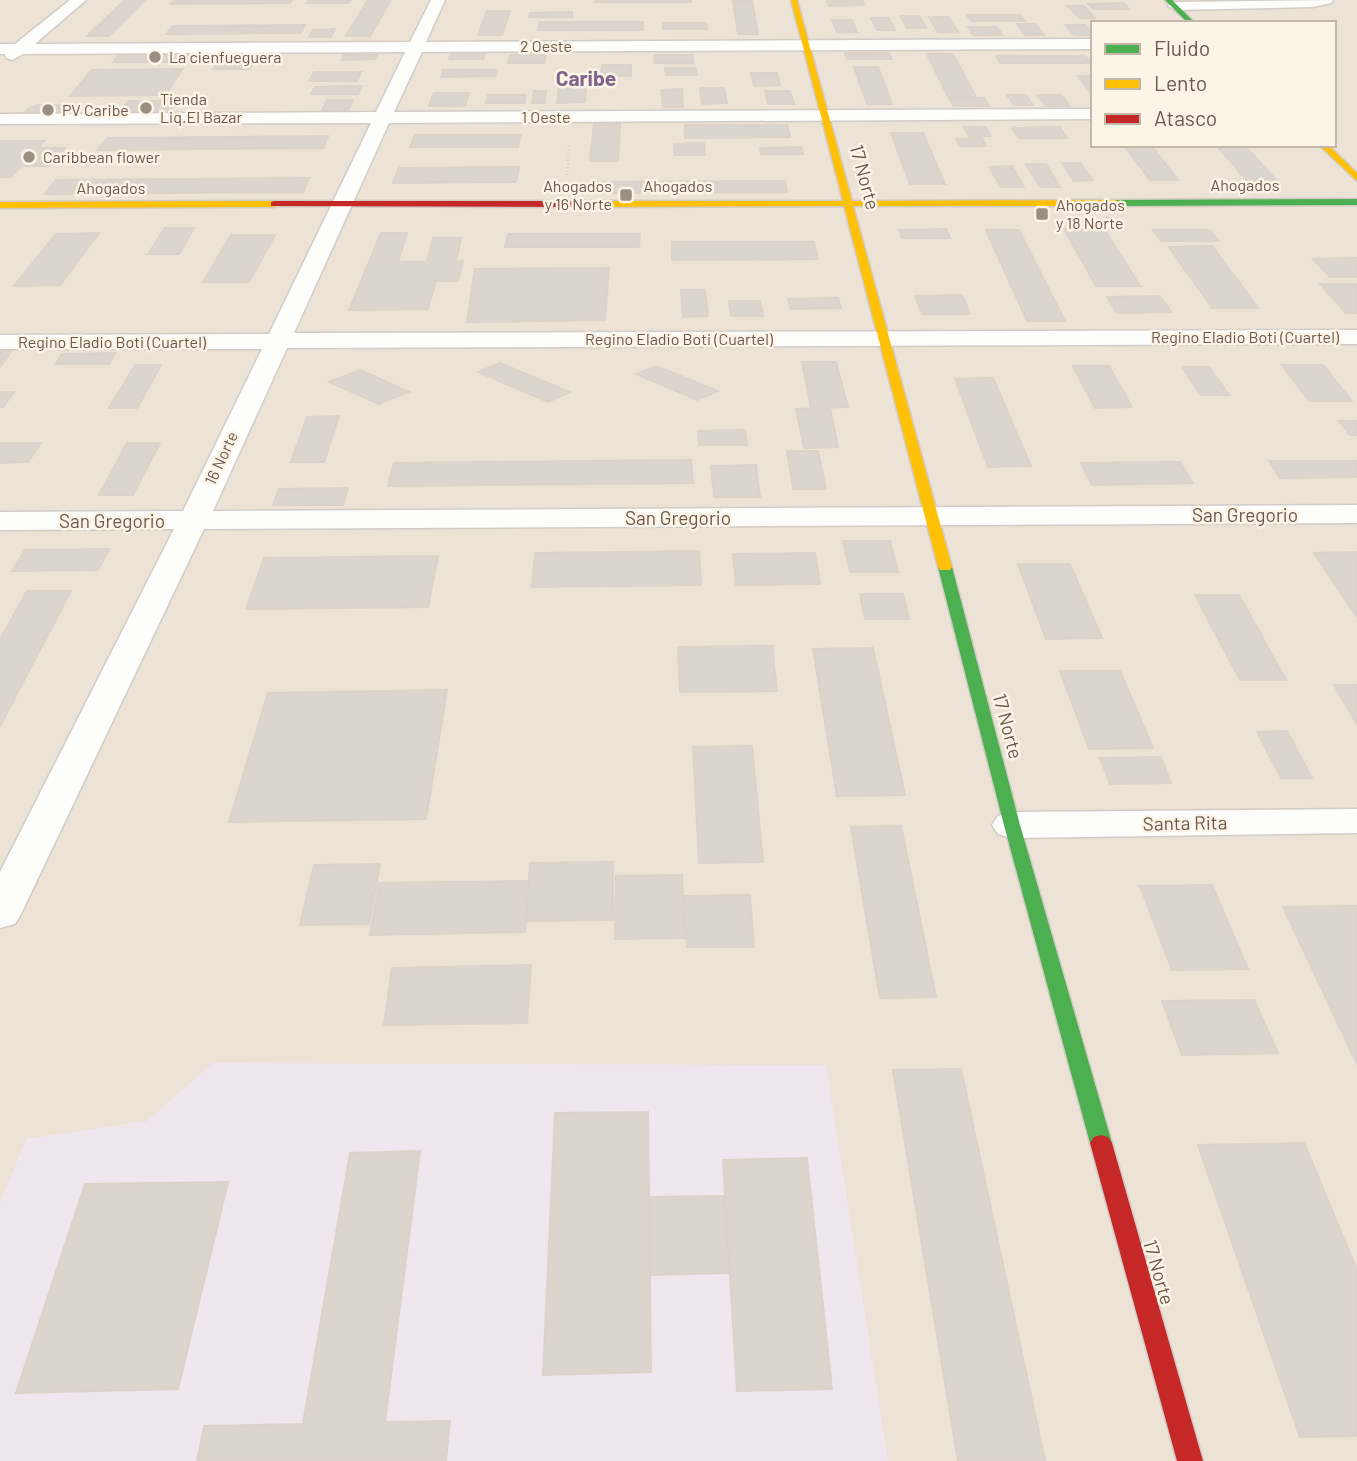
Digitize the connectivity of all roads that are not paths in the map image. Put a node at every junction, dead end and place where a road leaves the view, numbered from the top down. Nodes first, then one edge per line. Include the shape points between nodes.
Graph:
1 (79, 0) edge
2 (438, 0) edge
3 (794, 0) edge
4 (1326, 0) edge
5 (1171, 3) edge
6 (1190, 21) edge
7 (1091, 44) edge
8 (806, 45) junction
9 (416, 47) junction
10 (0, 49) edge
11 (20, 49) junction
12 (0, 65) edge
13 (1091, 114) edge
14 (826, 116) junction
15 (383, 117) junction
16 (0, 119) edge
17 (1325, 147) edge
18 (1357, 178) edge
19 (1357, 202) edge
20 (0, 205) edge
21 (851, 208) junction
22 (338, 210) junction
23 (1357, 213) edge
24 (0, 216) edge
25 (1357, 337) edge
26 (886, 339) junction
27 (275, 341) junction
28 (0, 342) edge
29 (1357, 514) edge
30 (931, 516) junction
31 (0, 521) edge
32 (193, 521) junction
33 (1357, 821) edge
34 (1012, 824) junction
35 (0, 914) edge
36 (1190, 1461) edge

1 - 11 street
2 - 9 street, 16 Norte
3 - 8 main road, 17 Norte
4 - 5 street
5 - 6 main road
7 - 8 street, 2 Oeste
8 - 9 street, 2 Oeste
8 - 14 main road, 17 Norte
9 - 11 street, 2 Oeste
9 - 15 street, 16 Norte
10 - 11 street, 2 Oeste
11 - 12 street
13 - 14 street, 1 Oeste
14 - 15 street, 1 Oeste
14 - 21 main road, 17 Norte
15 - 16 street, 1 Oeste
15 - 22 street, 16 Norte
17 - 18 main road
19 - 21 main road, Ahogados
20 - 22 main road, Ahogados
21 - 22 main road, Ahogados
21 - 22 main road, Ahogados via 565,204
21 - 23 main road, Ahogados
21 - 26 main road, 17 Norte
22 - 24 main road, Ahogados
22 - 27 street, 16 Norte
25 - 26 street, Regino Eladio Boti (Cuartel)
26 - 27 street, Regino Eladio Boti (Cuartel)
26 - 30 main road, 17 Norte
27 - 28 street, Regino Eladio Boti (Cuartel)
27 - 32 street, 16 Norte
29 - 30 street, San Gregorio
30 - 32 street, San Gregorio
30 - 34 main road, 17 Norte
31 - 32 street, San Gregorio
32 - 35 street, 16 Norte
33 - 34 street, Santa Rita
34 - 36 main road, 17 Norte

